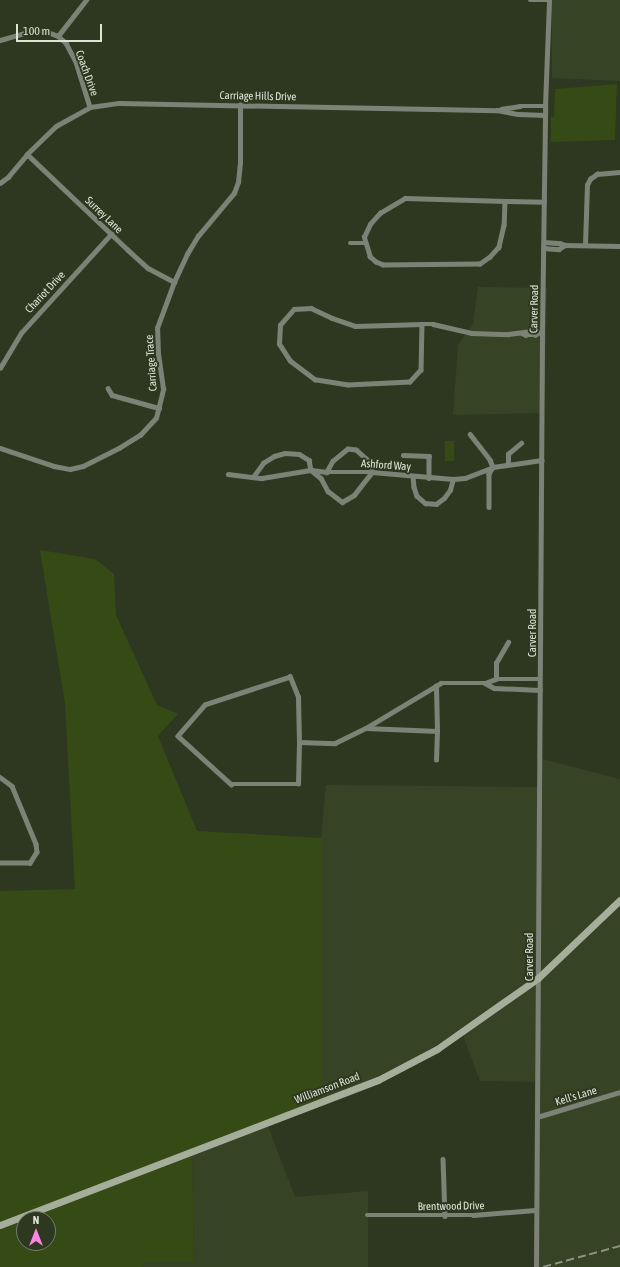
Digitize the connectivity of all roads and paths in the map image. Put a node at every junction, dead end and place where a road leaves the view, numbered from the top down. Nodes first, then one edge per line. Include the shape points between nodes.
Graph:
1 (86, 0) edge
2 (530, 0) edge
3 (549, 0) edge
4 (58, 36) junction
5 (0, 40) edge
6 (240, 105) junction
7 (545, 106) junction
8 (90, 108) junction
9 (497, 110) junction
10 (545, 114) junction
11 (27, 154) junction
12 (620, 172) edge
13 (0, 183) edge
14 (505, 201) junction
15 (544, 202) junction
16 (111, 234) junction
17 (544, 242) junction
18 (350, 243) dead end
19 (365, 243) junction
20 (565, 245) junction
21 (585, 246) junction
22 (620, 246) edge
23 (543, 248) junction
24 (174, 282) junction
25 (422, 324) junction
26 (540, 333) junction
27 (0, 365) edge
28 (108, 388) dead end
29 (159, 408) junction
30 (470, 434) dead end
31 (521, 443) dead end
32 (0, 448) edge
33 (403, 455) dead end
34 (542, 460) junction
35 (508, 464) junction
36 (493, 467) junction
37 (311, 470) junction
38 (327, 472) junction
39 (372, 472) junction
40 (228, 474) dead end
41 (254, 476) junction
42 (413, 476) junction
43 (429, 478) junction
44 (454, 479) junction
45 (489, 507) dead end
46 (508, 642) dead end
47 (496, 679) junction
48 (540, 680) junction
49 (486, 684) junction
50 (436, 686) junction
51 (540, 690) junction
52 (366, 728) junction
53 (437, 731) junction
54 (299, 742) junction
55 (436, 760) dead end
56 (1, 777) edge
57 (0, 863) edge
58 (620, 900) edge
59 (538, 978) junction
60 (620, 1092) edge
61 (537, 1117) junction
62 (443, 1159) dead end
63 (535, 1210) junction
64 (367, 1215) dead end
65 (445, 1216) junction
66 (0, 1225) edge
67 (536, 1267) edge

1 - 4 street
2 - 3 street
3 - 7 street, Carver Road
4 - 5 street via 45,31 31,31
4 - 8 street, Coach Drive via 66,43 76,62
6 - 8 street, Carriage Hills Drive via 118,103
6 - 9 street, Carriage Hills Drive
6 - 24 street, Carriage Trace via 240,163 234,193 198,236
7 - 9 street via 520,106
7 - 10 street, Carver Road
8 - 11 street, Carriage Hills Drive via 56,126
9 - 10 street, Carriage Hills Drive via 518,114
10 - 15 street, Carver Road
11 - 13 street, Carriage Hills Drive
11 - 16 street, Surrey Lane
12 - 21 street via 596,174 587,185
14 - 15 street
14 - 19 street via 404,198 380,213 370,224 364,237
14 - 19 street via 504,225 499,247 480,264 383,265 370,257
15 - 17 street, Carver Road
16 - 24 street, Surrey Lane via 148,268
16 - 27 street, Chariot Drive via 21,333
17 - 20 street
17 - 23 street, Carver Road
18 - 19 street
20 - 21 street
20 - 23 street via 559,249
21 - 22 street
23 - 26 street, Carver Road
24 - 29 street, Carriage Trace via 157,328 163,389
25 - 25 street via 355,326 311,308 294,309 280,325 279,344 290,361 315,380 348,385 410,382 421,370
25 - 26 street via 471,333
26 - 34 street, Carver Road
28 - 29 street via 112,395
29 - 32 street, Carriage Trace via 156,418 140,435 83,466 70,469 54,466
30 - 36 street
31 - 35 street via 508,454
33 - 43 street via 429,456
34 - 35 street, Ashford Way
34 - 48 street, Carver Road
35 - 36 street, Ashford Way
36 - 44 street, Ashford Way via 471,476
36 - 45 street via 489,474
37 - 38 street, Ashford Way
37 - 39 street via 321,478 328,491 342,502 354,495
37 - 41 street, Ashford Way via 262,478
37 - 41 street via 309,460 299,454 285,453 263,463
38 - 39 street, Ashford Way
38 - 39 street via 333,461 348,449 356,450 366,459 371,464
39 - 42 street, Ashford Way
40 - 41 street, Ashford Way
42 - 43 street, Ashford Way
42 - 44 street via 417,496 425,503 436,504 450,490
43 - 44 street, Ashford Way
46 - 47 street via 496,663
47 - 48 street
47 - 49 street
48 - 51 street, Carver Road
49 - 50 street via 441,683
49 - 51 street via 494,688
50 - 52 street
50 - 53 street
51 - 59 street, Carver Road
52 - 53 street
52 - 54 street via 335,743
53 - 55 street
54 - 54 street via 298,784 231,784 178,736 205,705 290,677 298,698
56 - 57 street via 12,786 37,852 30,863
58 - 59 main road, Williamson Road
59 - 61 street, Carver Road
59 - 66 main road, Williamson Road via 438,1049 378,1080
60 - 61 street, Kell's Lane
61 - 63 street, Carver Road
62 - 65 street
63 - 65 street, Brentwood Drive
63 - 67 street, Carver Road
64 - 65 street, Brentwood Drive

